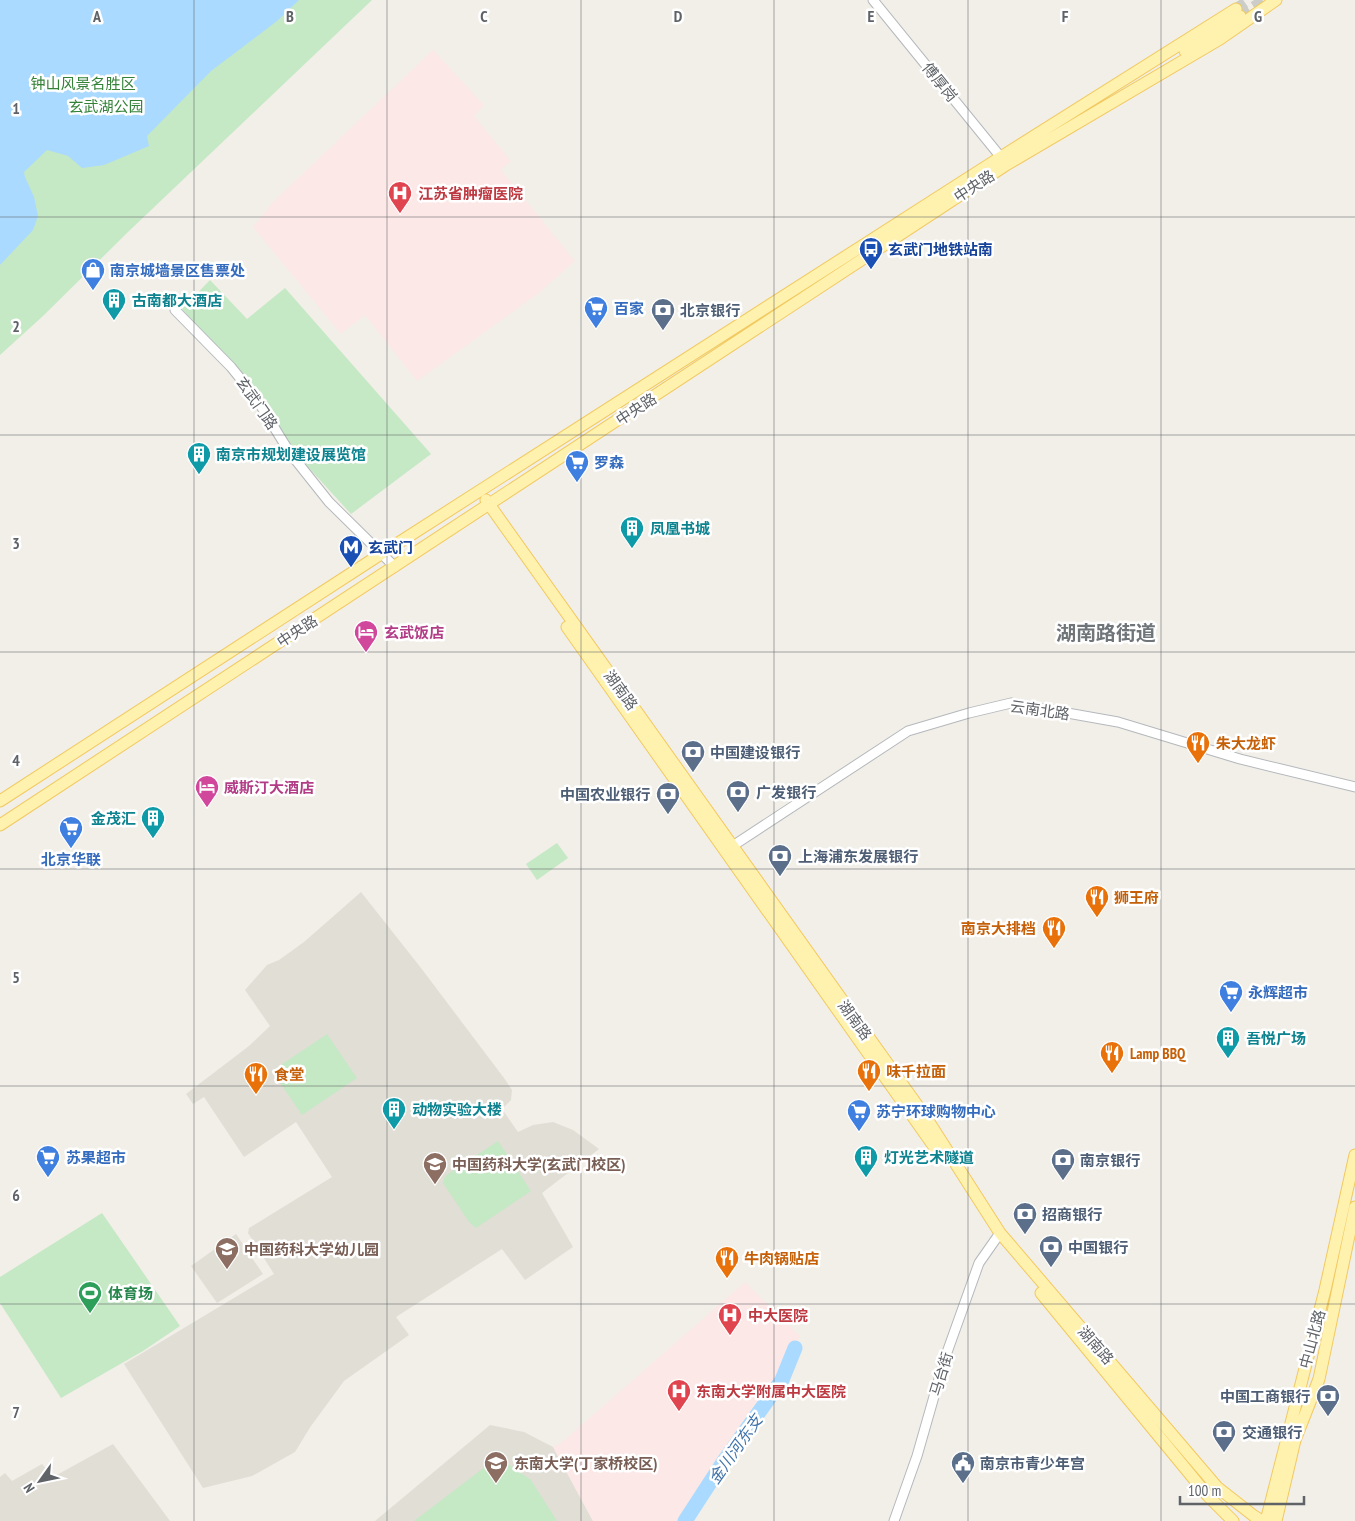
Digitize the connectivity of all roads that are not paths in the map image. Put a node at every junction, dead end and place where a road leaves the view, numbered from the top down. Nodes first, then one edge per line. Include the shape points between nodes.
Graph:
1 (873, 0) edge
2 (1276, 0) edge
3 (1238, 8) edge
4 (1004, 161) junction
5 (174, 310) dead end
6 (477, 493) junction
7 (487, 507) junction
8 (381, 554) junction
9 (395, 567) junction
10 (1355, 787) edge
11 (0, 801) edge
12 (0, 825) edge
13 (728, 849) junction
14 (1355, 1155) edge
15 (1355, 1207) edge
16 (998, 1235) junction
17 (894, 1521) edge
18 (1233, 1521) edge
19 (1262, 1521) edge
20 (1266, 1521) edge
21 (1276, 1521) edge

1 - 4 street, 傅厚岗
2 - 4 main road, 中央路 via 1220,39
3 - 4 main road
3 - 4 main road, 中央路 via 1134,73
4 - 6 main road, 中央路
4 - 7 main road, 中央路
5 - 8 street, 玄武门路 via 232,367 256,398 290,453 329,502
6 - 7 main road, 湖南路
6 - 8 main road, 中央路
7 - 9 main road, 中央路
7 - 13 main road, 湖南路
8 - 9 street, 玄武门路
8 - 11 main road, 中央路
9 - 12 main road, 中央路
10 - 13 street, 云南北路 via 1240,759 1118,722 1011,703 968,712 908,731
13 - 16 main road, 湖南路 via 927,1119
14 - 20 main road, 中山北路 via 1325,1290
15 - 21 main road, 中山北路 via 1319,1379 1295,1440
16 - 17 street, 马台街 via 979,1263 945,1358 917,1456
16 - 18 main road, 湖南路 via 1208,1496
16 - 19 main road, 湖南路 via 1217,1487

